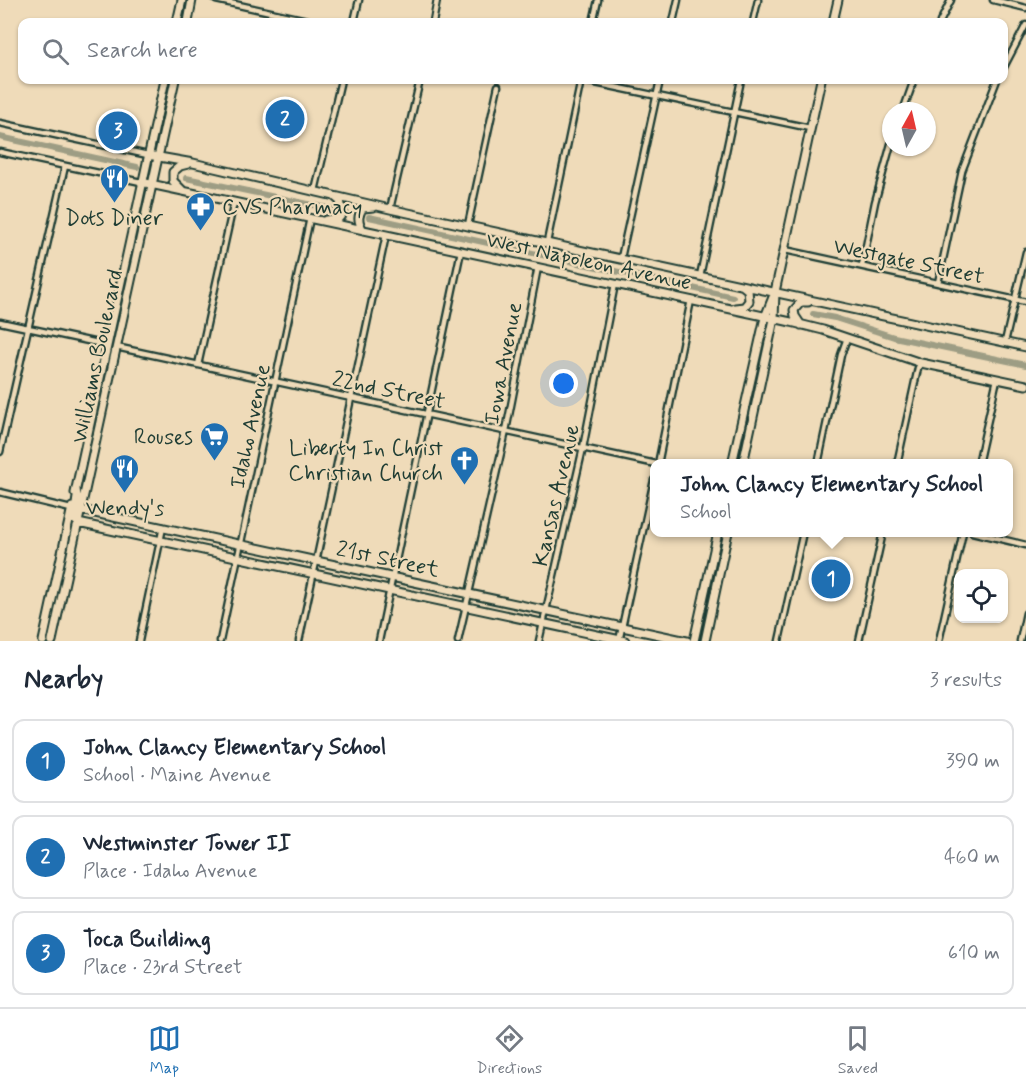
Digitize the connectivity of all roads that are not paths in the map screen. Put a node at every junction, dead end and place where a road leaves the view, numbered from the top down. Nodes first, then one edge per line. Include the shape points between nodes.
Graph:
1 (184, 0) edge
2 (192, 0) edge
3 (216, 0) edge
4 (359, 0) edge
5 (438, 0) edge
6 (598, 0) edge
7 (678, 0) edge
8 (758, 0) edge
9 (838, 0) edge
10 (951, 0) edge
11 (993, 0) edge
12 (1026, 8) edge
13 (178, 18) edge
14 (187, 18) edge
15 (189, 18) edge
16 (298, 18) edge
17 (355, 18) edge
18 (434, 18) edge
19 (594, 18) edge
20 (674, 18) edge
21 (754, 18) edge
22 (834, 18) edge
23 (942, 18) edge
24 (1026, 25) edge
25 (1008, 59) edge
26 (164, 84) edge
27 (174, 84) edge
28 (340, 84) edge
29 (419, 84) edge
30 (580, 84) edge
31 (599, 84) edge
32 (659, 84) edge
33 (740, 84) edge
34 (820, 84) edge
35 (913, 84) edge
36 (995, 84) edge
37 (498, 86) dead end
38 (657, 97) junction
39 (906, 102) edge
40 (734, 114) junction
41 (0, 123) edge
42 (810, 128) junction
43 (0, 152) edge
44 (148, 155) junction
45 (158, 156) junction
46 (888, 156) edge
47 (194, 163) junction
48 (65, 166) junction
49 (141, 182) junction
50 (152, 184) junction
51 (184, 191) junction
52 (315, 191) junction
53 (333, 195) junction
54 (234, 202) junction
55 (380, 206) junction
56 (390, 208) junction
57 (310, 219) junction
58 (320, 221) junction
59 (468, 225) junction
60 (363, 230) junction
61 (386, 235) junction
62 (547, 242) junction
63 (785, 250) junction
64 (461, 251) junction
65 (1026, 252) edge
66 (621, 258) junction
67 (862, 266) junction
68 (538, 267) junction
69 (700, 276) junction
70 (615, 284) junction
71 (938, 284) junction
72 (742, 285) junction
73 (775, 292) junction
74 (691, 300) junction
75 (1015, 300) junction
76 (817, 301) junction
77 (1026, 302) edge
78 (727, 308) junction
79 (765, 317) junction
80 (774, 319) junction
81 (0, 322) edge
82 (801, 325) junction
83 (27, 327) junction
84 (847, 338) junction
85 (1005, 342) junction
86 (107, 345) junction
87 (116, 347) junction
88 (1026, 347) edge
89 (921, 363) junction
90 (113, 364) junction
91 (198, 365) junction
92 (997, 379) junction
93 (275, 382) junction
94 (1026, 385) edge
95 (351, 398) junction
96 (427, 414) junction
97 (506, 431) junction
98 (583, 448) junction
99 (0, 452) edge
100 (658, 459) edge
101 (733, 459) edge
102 (744, 459) edge
103 (819, 459) edge
104 (898, 459) edge
105 (979, 459) edge
106 (650, 462) edge
107 (76, 489) junction
108 (0, 492) edge
109 (650, 498) edge
110 (71, 509) junction
111 (81, 510) junction
112 (78, 523) junction
113 (163, 527) junction
114 (716, 537) edge
115 (727, 537) edge
116 (802, 537) edge
117 (882, 537) edge
118 (962, 537) edge
119 (994, 537) edge
120 (160, 540) junction
121 (1026, 544) edge
122 (241, 545) junction
123 (238, 558) junction
124 (316, 561) junction
125 (314, 574) junction
126 (392, 578) junction
127 (390, 591) junction
128 (468, 594) junction
129 (466, 607) junction
130 (545, 611) junction
131 (1026, 613) edge
132 (543, 624) junction
133 (622, 628) junction
134 (43, 641) edge
135 (52, 641) edge
136 (139, 641) edge
137 (219, 641) edge
138 (299, 641) edge
139 (379, 641) edge
140 (458, 641) edge
141 (539, 641) edge
142 (621, 641) edge
143 (687, 641) edge
144 (694, 641) edge
145 (705, 641) edge
146 (779, 641) edge
147 (859, 641) edge
148 (939, 641) edge
149 (1020, 641) edge

1 - 13 main road
1 - 14 main road
2 - 15 main road
3 - 16 street
4 - 17 street
5 - 18 street
6 - 19 street
7 - 20 street
8 - 21 street
9 - 22 main road
10 - 23 street
11 - 12 street
24 - 25 street
26 - 44 main road, Williams Boulevard
27 - 45 main road, Williams Boulevard
28 - 52 street
29 - 56 street
30 - 62 street
31 - 38 street
32 - 38 street
33 - 40 street
34 - 42 main road
35 - 39 street
36 - 71 street via 962,171
37 - 59 street
38 - 40 street
38 - 66 street
40 - 42 street
40 - 69 street
41 - 44 street
42 - 63 main road
43 - 48 street
44 - 45 main road, West Napoleon Avenue
44 - 49 main road, Williams Boulevard
45 - 47 main road, West Napoleon Avenue
45 - 50 main road, Williams Boulevard
46 - 67 street
47 - 51 main road via 173,172 173,181
47 - 52 main road, West Napoleon Avenue
48 - 49 street
48 - 83 street
49 - 50 main road, West Napoleon Avenue
49 - 86 main road, Williams Boulevard
50 - 51 main road, West Napoleon Avenue
50 - 87 main road, Williams Boulevard
51 - 54 main road, West Napoleon Avenue
52 - 53 main road, West Napoleon Avenue
53 - 55 main road, West Napoleon Avenue
53 - 58 main road via 340,201 343,213 339,218
54 - 57 main road, West Napoleon Avenue
54 - 91 street
55 - 56 main road, West Napoleon Avenue
55 - 60 main road via 363,208 359,213
56 - 59 main road, West Napoleon Avenue
57 - 58 main road, West Napoleon Avenue
57 - 93 street, Idaho Avenue
58 - 60 main road, West Napoleon Avenue
59 - 62 main road, West Napoleon Avenue
60 - 61 main road, West Napoleon Avenue
61 - 64 main road, West Napoleon Avenue
61 - 95 street
62 - 66 main road, West Napoleon Avenue
63 - 67 street, Westgate Street
63 - 73 main road
64 - 68 main road, West Napoleon Avenue
64 - 96 street
65 - 75 street
66 - 69 main road, West Napoleon Avenue
67 - 71 street, Westgate Street
68 - 70 main road, West Napoleon Avenue
68 - 97 street, Iowa Avenue
69 - 72 main road, West Napoleon Avenue
70 - 74 main road, West Napoleon Avenue
70 - 98 street, Kansas Avenue
71 - 75 street, Westgate Street
72 - 73 main road, West Napoleon Avenue
72 - 78 main road via 748,290 749,301 744,307
73 - 76 main road, West Napoleon Avenue
73 - 79 main road
73 - 80 main road
74 - 78 main road, West Napoleon Avenue
74 - 100 street
75 - 77 street, Westgate Street
75 - 85 street
76 - 82 main road via 801,302 795,307
76 - 85 main road, West Napoleon Avenue
78 - 79 main road, West Napoleon Avenue
79 - 80 main road, West Napoleon Avenue
79 - 101 main road
80 - 82 main road, West Napoleon Avenue
80 - 102 main road
81 - 83 street
82 - 84 main road, West Napoleon Avenue
83 - 86 street
83 - 99 street
84 - 89 main road, West Napoleon Avenue
84 - 103 street
85 - 88 main road, West Napoleon Avenue
86 - 90 main road
86 - 107 main road, Williams Boulevard
87 - 90 main road, Williams Boulevard
87 - 91 street, 22nd Street
89 - 92 main road, West Napoleon Avenue
89 - 104 street
90 - 111 main road, Williams Boulevard
91 - 93 street, 22nd Street
92 - 94 main road, West Napoleon Avenue
92 - 105 street
93 - 95 street, 22nd Street
93 - 122 street, Idaho Avenue
95 - 96 street, 22nd Street
95 - 124 street
96 - 97 street, 22nd Street
96 - 126 street
97 - 98 street, 22nd Street
97 - 128 street, Iowa Avenue
98 - 106 street, 22nd Street
98 - 130 street, Kansas Avenue
107 - 110 main road, Williams Boulevard
107 - 112 main road
108 - 110 street
109 - 133 street
110 - 134 main road, Williams Boulevard
111 - 112 main road, Williams Boulevard
111 - 113 main road, 21st Street
112 - 120 main road, 21st Street
112 - 135 main road, Williams Boulevard
113 - 120 street
113 - 122 main road, 21st Street
114 - 144 main road
115 - 145 main road
116 - 146 street
117 - 147 street
118 - 148 street
119 - 121 street
120 - 123 main road, 21st Street
120 - 136 street
122 - 123 street, Idaho Avenue
122 - 124 main road, 21st Street
123 - 125 main road, 21st Street
123 - 137 street, Idaho Avenue
124 - 125 street
124 - 126 main road, 21st Street
125 - 127 main road, 21st Street
125 - 138 street
126 - 127 street
126 - 128 main road, 21st Street
127 - 129 main road, 21st Street
127 - 139 street
128 - 129 street, Iowa Avenue
128 - 130 main road, 21st Street
129 - 132 main road, 21st Street
129 - 140 street, Iowa Avenue
130 - 132 street, Kansas Avenue
130 - 133 main road, 21st Street
131 - 149 street
132 - 141 street, Kansas Avenue
132 - 142 main road, 21st Street
133 - 142 street
133 - 143 main road, 21st Street

